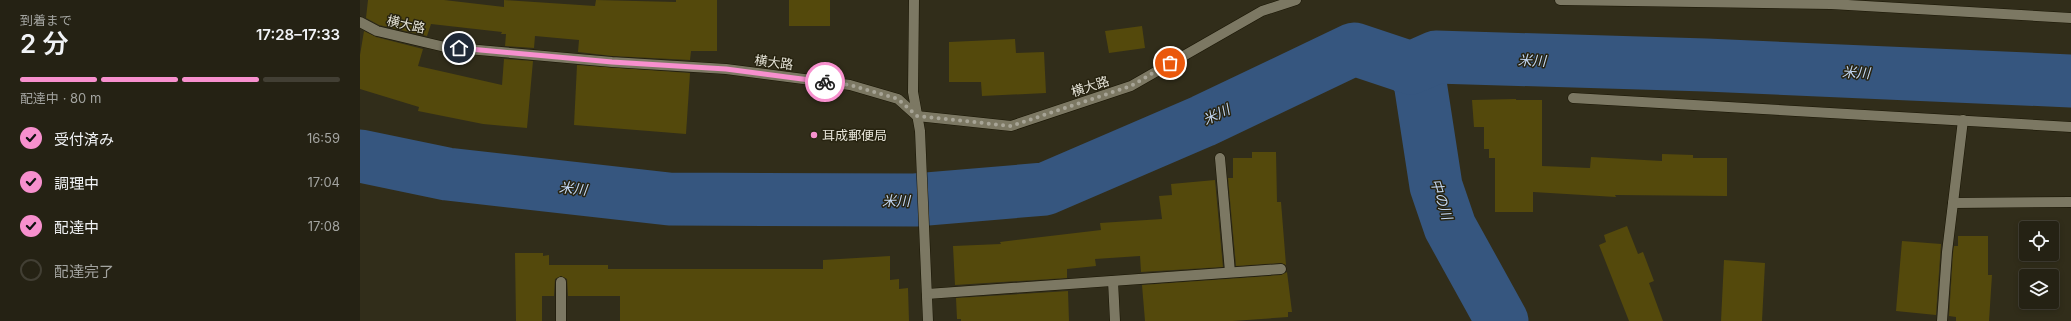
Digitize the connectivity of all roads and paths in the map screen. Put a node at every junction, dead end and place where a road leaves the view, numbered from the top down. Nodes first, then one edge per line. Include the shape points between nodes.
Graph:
1 (914, 0) edge
2 (1296, 0) edge
3 (1560, 0) edge
4 (2071, 18) edge
5 (360, 22) edge
6 (1573, 98) dead end
7 (917, 116) junction
8 (1963, 120) junction
9 (2071, 127) edge
10 (1220, 158) dead end
11 (1953, 202) junction
12 (2071, 202) edge
13 (1281, 269) dead end
14 (1230, 272) junction
15 (1113, 281) junction
16 (561, 282) dead end
17 (927, 294) junction
18 (560, 321) edge
19 (928, 321) edge
20 (1115, 321) edge
21 (1942, 321) edge

1 - 7 street via 913,92
2 - 7 street, 横大路 via 1262,11 1131,86 1011,126
3 - 4 street via 1831,4
5 - 7 street, 横大路 via 377,31 445,47 726,69 850,85 898,99
6 - 8 street
7 - 17 street via 920,131
8 - 9 street
8 - 11 street
10 - 14 street
11 - 12 street
11 - 21 street
13 - 14 street
14 - 15 street
15 - 17 street
15 - 20 street
16 - 18 street
17 - 19 street

